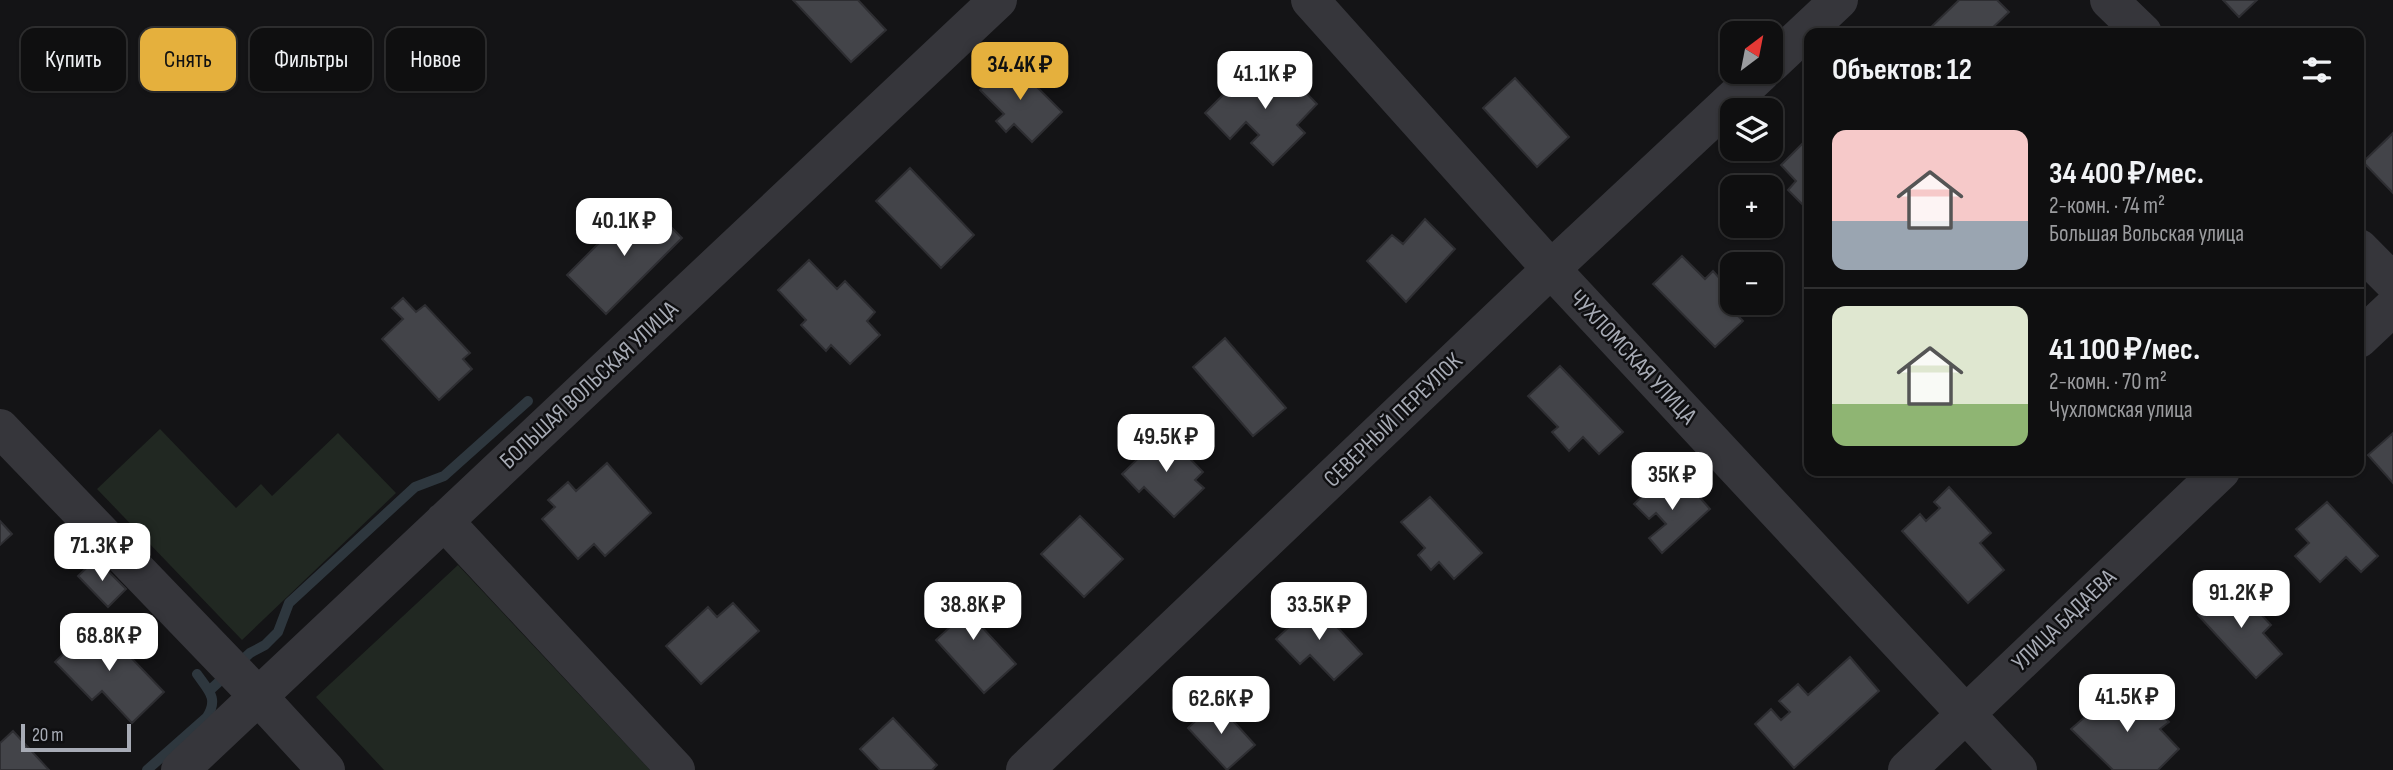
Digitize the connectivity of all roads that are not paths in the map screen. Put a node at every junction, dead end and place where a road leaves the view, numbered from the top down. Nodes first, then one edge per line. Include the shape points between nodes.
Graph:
1 (998, 0) edge
2 (1310, 0) edge
3 (1839, 0) edge
4 (2109, 0) edge
5 (1809, 28) edge
6 (2138, 28) edge
7 (1804, 33) edge
8 (1783, 53) edge
9 (1749, 84) edge
10 (1552, 269) junction
11 (2393, 307) edge
12 (2364, 334) edge
13 (0, 428) edge
14 (2216, 476) edge
15 (444, 521) junction
16 (258, 696) junction
17 (1965, 715) junction
18 (180, 770) edge
19 (326, 770) edge
20 (676, 770) edge
21 (1025, 770) edge
22 (1907, 770) edge
23 (2018, 770) edge

1 - 15 street, БОЛЬШАЯ ВОЛЬСКАЯ УЛИЦА
2 - 10 street, ЧУХЛОМСКАЯ УЛИЦА
3 - 5 street
4 - 6 street
7 - 8 street
9 - 10 street, СЕВЕРНЫЙ ПЕРЕУЛОК
10 - 17 street, ЧУХЛОМСКАЯ УЛИЦА
10 - 21 street, СЕВЕРНЫЙ ПЕРЕУЛОК
11 - 12 street
13 - 16 street
14 - 17 street, УЛИЦА БАДАЕВА
15 - 16 street, БОЛЬШАЯ ВОЛЬСКАЯ УЛИЦА
15 - 20 street
16 - 18 street, БОЛЬШАЯ ВОЛЬСКАЯ УЛИЦА
16 - 19 street
17 - 22 street, УЛИЦА БАДАЕВА
17 - 23 street, ЧУХЛОМСКАЯ УЛИЦА

